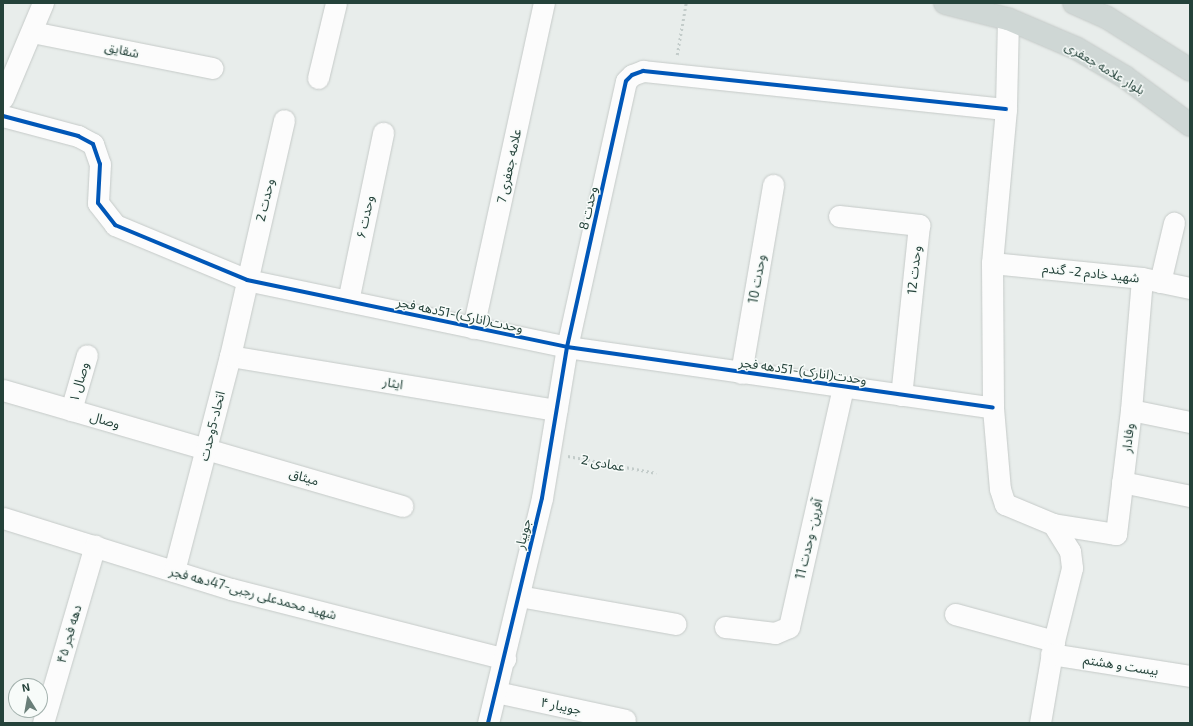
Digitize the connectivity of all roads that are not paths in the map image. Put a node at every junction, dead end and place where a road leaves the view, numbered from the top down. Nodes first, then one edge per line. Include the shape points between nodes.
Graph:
1 (43, 3) edge
2 (336, 3) edge
3 (544, 3) edge
4 (945, 3) edge
5 (1074, 3) edge
6 (1008, 19) junction
7 (32, 32) junction
8 (212, 68) dead end
9 (1190, 70) edge
10 (318, 78) dead end
11 (3, 98) edge
12 (1006, 109) junction
13 (3, 116) edge
14 (284, 120) dead end
15 (1190, 125) edge
16 (383, 133) dead end
17 (773, 185) dead end
18 (839, 216) dead end
19 (1174, 223) dead end
20 (992, 263) junction
21 (247, 280) junction
22 (1151, 280) junction
23 (1190, 288) edge
24 (348, 301) junction
25 (473, 328) junction
26 (567, 347) junction
27 (87, 355) dead end
28 (230, 356) junction
29 (740, 372) junction
30 (843, 388) junction
31 (3, 390) edge
32 (901, 395) junction
33 (993, 408) junction
34 (71, 410) junction
35 (557, 410) junction
36 (1131, 410) junction
37 (1190, 422) edge
38 (207, 449) junction
39 (1122, 482) junction
40 (1190, 496) edge
41 (402, 506) dead end
42 (3, 518) edge
43 (1053, 524) junction
44 (95, 545) junction
45 (174, 572) junction
46 (519, 596) junction
47 (955, 614) dead end
48 (676, 624) dead end
49 (725, 627) dead end
50 (1052, 647) junction
51 (505, 659) junction
52 (1190, 676) edge
53 (496, 692) junction
54 (625, 720) dead end
55 (43, 723) edge
56 (488, 723) edge
57 (1040, 723) edge

1 - 7 street
2 - 10 street
3 - 25 street, علامه جعفری 7
4 - 6 main road, بلوار علامه جعفری
5 - 9 main road via 1106,17
6 - 12 street
6 - 15 main road, بلوار علامه جعفری via 1076,48 1125,77
7 - 8 street, شقایق
7 - 11 street
12 - 20 street
12 - 26 street, وحدت 8 via 643,72 632,75 626,81
13 - 21 street, وحدت(انارک)-51دهه فجر via 78,136 93,144 100,164 98,203 115,225
14 - 21 street, وحدت 2
16 - 24 street, وحدت ۶
17 - 29 street, وحدت 10
18 - 32 street, وحدت 12 via 919,225
19 - 22 street, وفادار
20 - 22 street, شهید خادم 2- گندم
20 - 33 street
21 - 24 street, وحدت(انارک)-51دهه فجر
21 - 28 street, اتحاد-5وحدت
22 - 23 street, شهید خادم 2- گندم
22 - 36 street, وفادار
24 - 25 street, وحدت(انارک)-51دهه فجر
25 - 26 street, وحدت(انارک)-51دهه فجر
26 - 29 street, وحدت(انارک)-51دهه فجر
26 - 35 street, جویبار
27 - 34 street, وصال ۱
28 - 35 street, ایثار
28 - 38 street, اتحاد-5وحدت
29 - 30 street, وحدت(انارک)-51دهه فجر
30 - 32 street, وحدت(انارک)-51دهه فجر
30 - 49 street, آفرین- وحدت 11 via 789,627 775,633
31 - 34 street, وصال
32 - 33 street, وحدت(انارک)-51دهه فجر
33 - 43 street via 1000,489 1005,504
34 - 38 street, وصال
35 - 46 street, جویبار
36 - 37 street
36 - 39 street, وفادار
38 - 41 street, میثاق
38 - 45 street, اتحاد-5وحدت
39 - 40 street
39 - 43 street, وفادار via 1116,534
42 - 44 street, شهید محمدعلی رجبی-47دهه فجر
43 - 50 street via 1070,551 1072,568
44 - 45 street, شهید محمدعلی رجبی-47دهه فجر
44 - 55 street, دهه فجر ۴۵
45 - 51 street, شهید محمدعلی رجبی-47دهه فجر
46 - 48 street
46 - 51 street, جویبار
47 - 50 street, بیست و هشتم
50 - 52 street, بیست و هشتم
50 - 57 street
51 - 53 street, جویبار
53 - 54 street, جویبار ۴
53 - 56 street, جویبار

